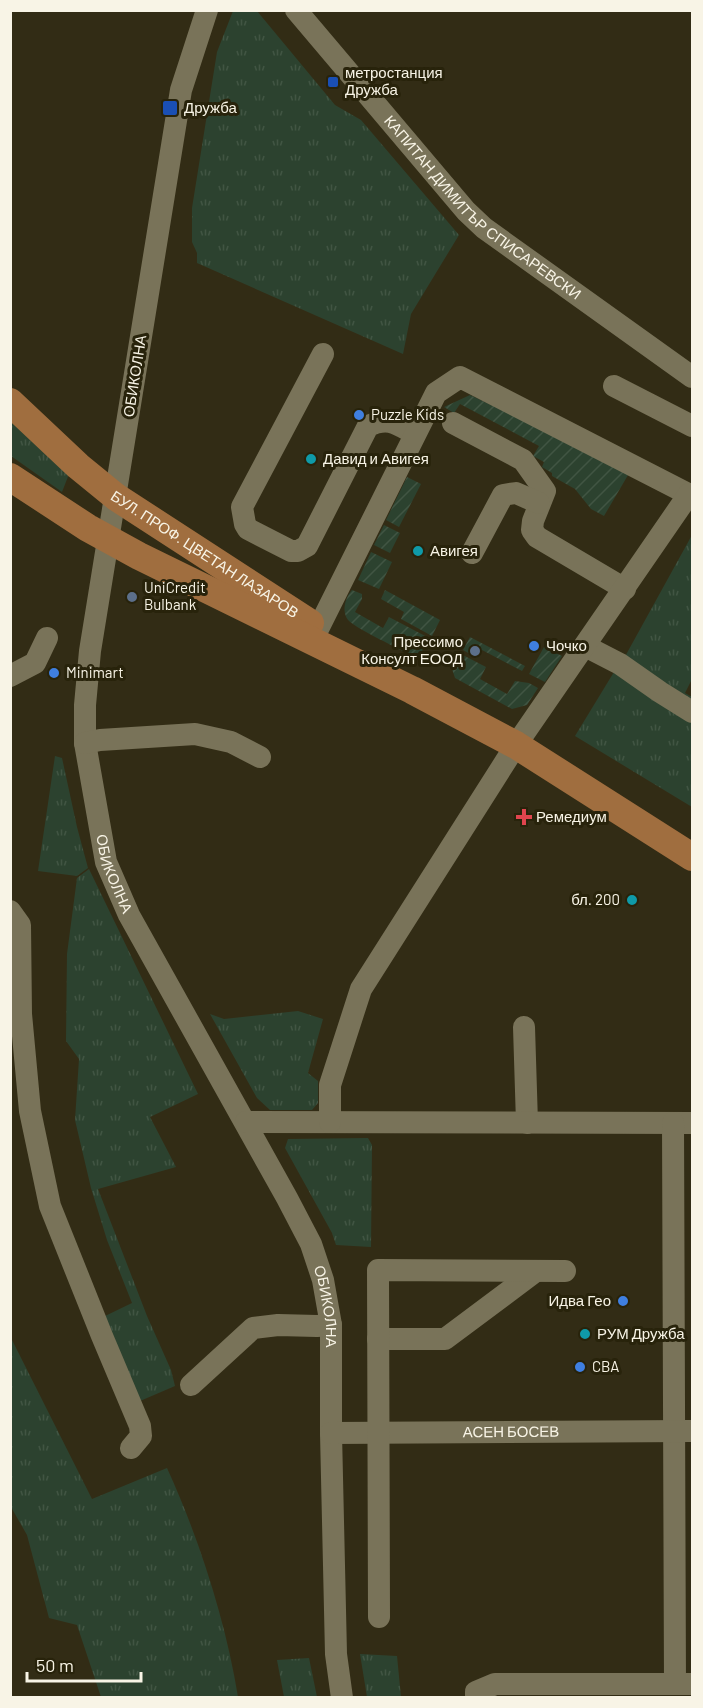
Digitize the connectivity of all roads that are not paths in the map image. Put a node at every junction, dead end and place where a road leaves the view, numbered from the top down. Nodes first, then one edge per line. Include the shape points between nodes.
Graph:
1 (207, 10) edge
2 (296, 10) edge
3 (322, 354) dead end
4 (693, 377) edge
5 (614, 386) dead end
6 (10, 402) edge
7 (453, 423) dead end
8 (693, 426) edge
9 (415, 434) junction
10 (10, 477) edge
11 (691, 495) edge
12 (116, 497) junction
13 (539, 503) junction
14 (109, 540) junction
15 (472, 553) dead end
16 (625, 589) junction
17 (318, 629) junction
18 (46, 638) dead end
19 (585, 646) junction
20 (10, 676) edge
21 (412, 690) junction
22 (693, 712) edge
23 (85, 743) junction
24 (516, 746) junction
25 (260, 757) dead end
26 (693, 857) edge
27 (10, 910) edge
28 (524, 1027) dead end
29 (246, 1122) junction
30 (330, 1122) junction
31 (527, 1123) junction
32 (683, 1123) edge
33 (536, 1271) junction
34 (565, 1271) dead end
35 (331, 1325) junction
36 (378, 1339) junction
37 (190, 1385) dead end
38 (683, 1431) edge
39 (331, 1433) junction
40 (378, 1433) junction
41 (131, 1448) dead end
42 (379, 1617) dead end
43 (684, 1684) edge
44 (342, 1698) edge
45 (476, 1698) edge

1 - 12 street, ОБИКОЛНА via 181,90
2 - 4 street, КАПИТАН ДИМИТЪР СПИСАРЕВСКИ via 484,228
3 - 9 street via 242,507 248,529 291,551 307,546 368,426 380,420 393,422
5 - 8 street
6 - 12 main road, БУЛ. ПРОФ. ЦВЕТАН ЛАЗАРОВ
7 - 13 street via 523,460 545,491
9 - 11 street via 436,393 460,377
9 - 17 street
10 - 14 main road, БУЛ. ПРОФ. ЦВЕТАН ЛАЗАРОВ
11 - 16 street
12 - 14 street, ОБИКОЛНА
12 - 17 main road, БУЛ. ПРОФ. ЦВЕТАН ЛАЗАРОВ
13 - 15 street via 516,493 503,495
13 - 16 street via 532,521 537,537
14 - 21 main road, БУЛ. ПРОФ. ЦВЕТАН ЛАЗАРОВ
14 - 23 street, ОБИКОЛНА via 90,651
16 - 19 street
17 - 21 main road, БУЛ. ПРОФ. ЦВЕТАН ЛАЗАРОВ
18 - 20 street via 34,663
19 - 22 street
19 - 24 street
21 - 24 main road, БУЛ. ПРОФ. ЦВЕТАН ЛАЗАРОВ
23 - 25 street via 195,734 231,742
23 - 29 street, ОБИКОЛНА via 106,862 129,915
24 - 26 main road, БУЛ. ПРОФ. ЦВЕТАН ЛАЗАРОВ
24 - 30 street via 361,989 330,1085
27 - 41 street via 20,925 21,1014 30,1111 50,1206 140,1426 141,1436
28 - 31 street
29 - 30 street
29 - 35 street, ОБИКОЛНА via 311,1244 323,1280
30 - 31 street
31 - 32 street
32 - 38 street
33 - 34 street
33 - 36 street via 445,1339
33 - 36 street via 378,1270
35 - 37 street via 253,1328
35 - 39 street, ОБИКОЛНА
36 - 40 street
38 - 40 street, АСЕН БОСЕВ
38 - 43 street
39 - 40 street, АСЕН БОСЕВ
39 - 44 street, ОБИКОЛНА via 336,1653
40 - 42 street
43 - 45 street via 495,1684 476,1692

